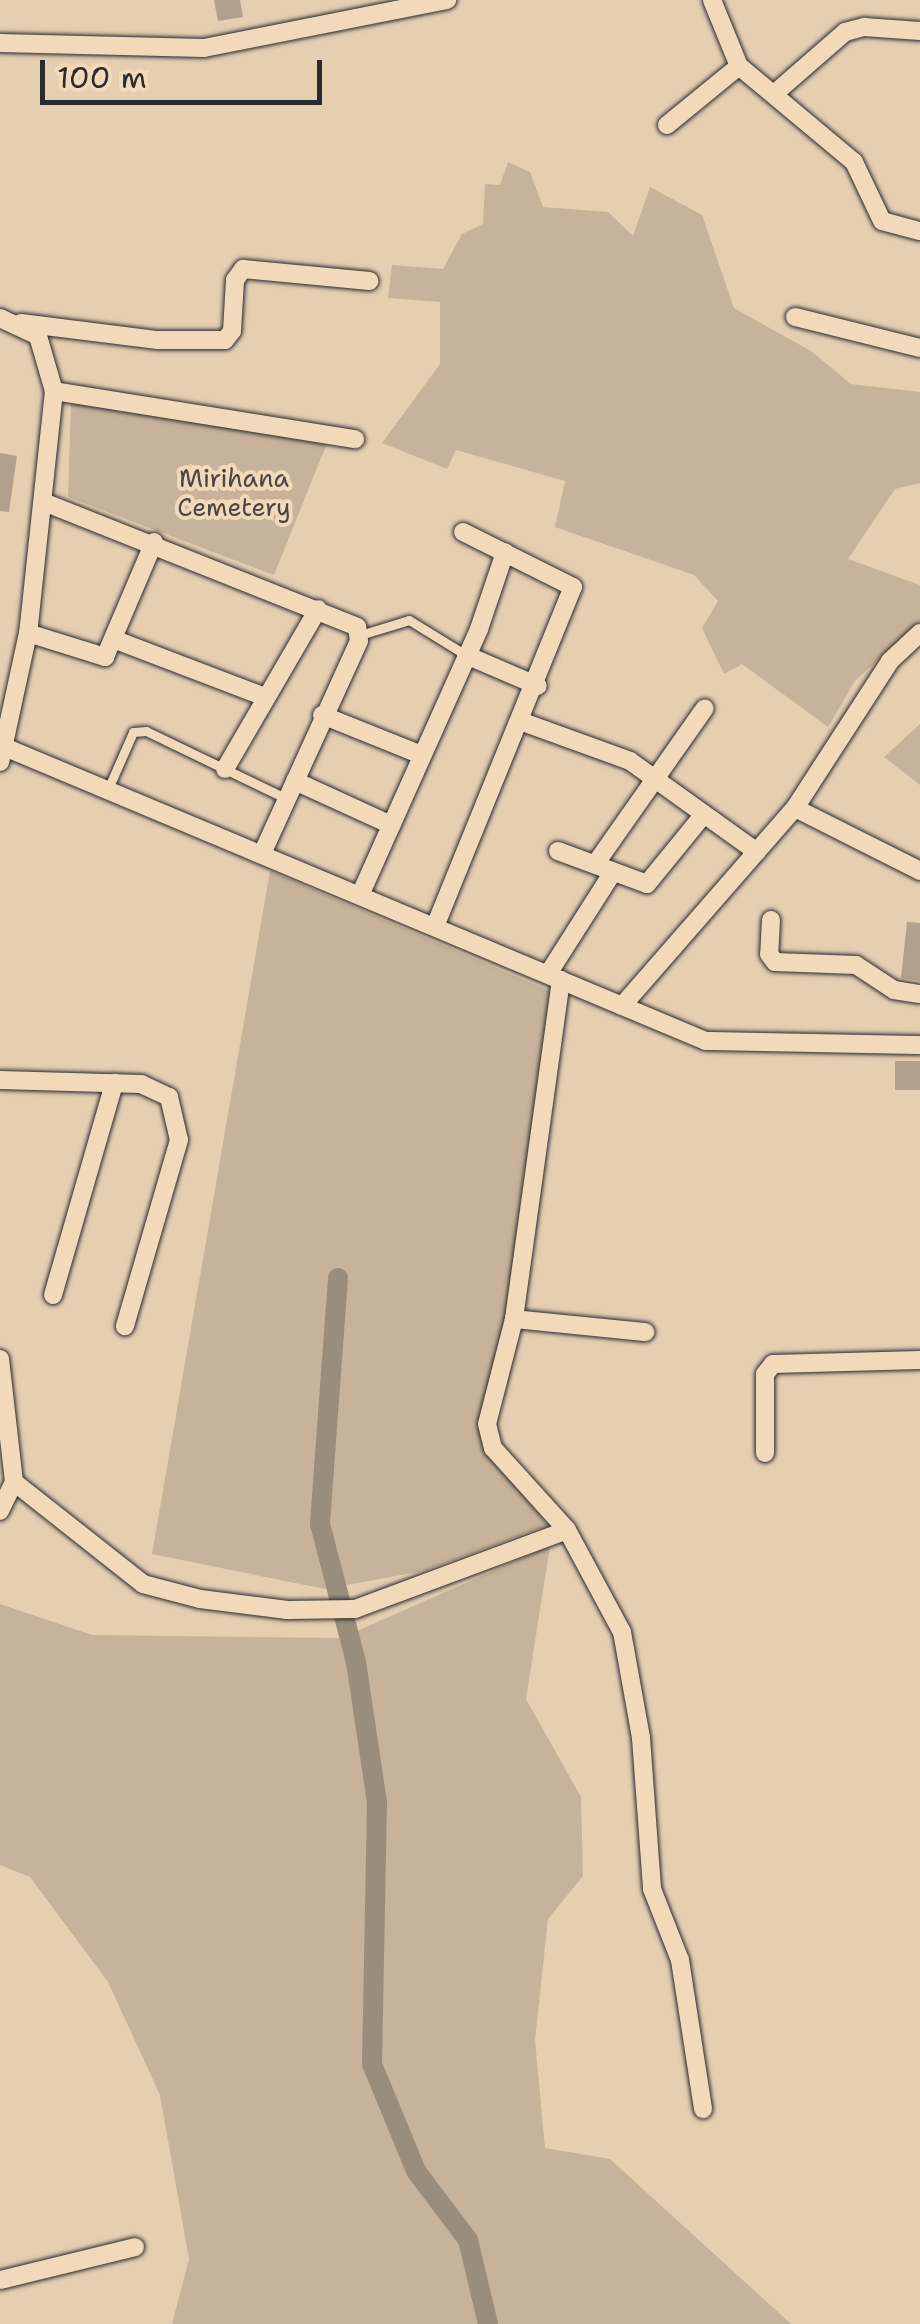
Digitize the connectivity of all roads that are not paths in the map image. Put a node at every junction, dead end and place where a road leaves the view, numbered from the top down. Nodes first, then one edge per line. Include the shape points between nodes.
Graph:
1 (447, 0) edge
2 (712, 0) edge
3 (920, 31) edge
4 (0, 43) edge
5 (740, 66) junction
6 (774, 94) junction
7 (667, 126) dead end
8 (920, 231) edge
9 (369, 281) dead end
10 (795, 317) dead end
11 (0, 318) edge
12 (20, 322) junction
13 (920, 348) edge
14 (54, 390) junction
15 (355, 439) dead end
16 (46, 502) junction
17 (463, 532) dead end
18 (154, 542) junction
19 (505, 552) junction
20 (318, 609) junction
21 (28, 633) junction
22 (920, 633) edge
23 (360, 635) junction
24 (116, 640) junction
25 (466, 654) junction
26 (538, 686) junction
27 (265, 697) junction
28 (705, 708) dead end
29 (322, 716) junction
30 (523, 722) junction
31 (2, 744) edge
32 (419, 754) junction
33 (225, 769) junction
34 (656, 778) junction
35 (108, 790) junction
36 (291, 790) junction
37 (795, 808) junction
38 (704, 814) junction
39 (391, 825) junction
40 (558, 850) dead end
41 (262, 852) junction
42 (756, 852) junction
43 (604, 869) junction
44 (920, 871) edge
45 (361, 893) junction
46 (771, 920) dead end
47 (436, 924) junction
48 (555, 977) junction
49 (920, 994) edge
50 (622, 1006) junction
51 (920, 1045) edge
52 (0, 1080) edge
53 (114, 1083) junction
54 (53, 1295) dead end
55 (514, 1319) junction
56 (124, 1326) dead end
57 (646, 1332) dead end
58 (0, 1359) edge
59 (920, 1360) edge
60 (766, 1452) dead end
61 (14, 1482) junction
62 (0, 1511) edge
63 (567, 1530) junction
64 (703, 2109) dead end
65 (136, 2247) dead end
66 (0, 2280) edge

1 - 4 street via 204,48
2 - 5 street
3 - 6 street via 845,32
5 - 6 street
5 - 7 street
6 - 8 street via 854,162 882,221
9 - 12 street via 244,269 235,280 232,331 225,340 158,340
10 - 13 street
11 - 12 street
12 - 14 street via 45,346
14 - 15 street
14 - 16 street
16 - 18 street
16 - 21 street
17 - 19 street
18 - 20 street
18 - 24 street
19 - 25 street
19 - 26 street via 573,587
20 - 23 street
20 - 27 street
21 - 24 street via 106,657
21 - 31 street
22 - 37 street via 890,661
23 - 25 lane via 409,620
23 - 29 street
24 - 27 street
25 - 26 street
25 - 32 street
26 - 30 street
27 - 33 street
28 - 34 street
29 - 32 street
29 - 36 street
30 - 34 street via 630,761
30 - 47 street
31 - 35 street
32 - 39 street
33 - 35 lane via 146,731 133,732
33 - 36 lane
34 - 38 street
34 - 43 street
35 - 41 street
36 - 39 street
36 - 41 street
37 - 42 street
37 - 44 street
38 - 42 street
38 - 43 street via 647,884
39 - 45 street
40 - 43 street
41 - 45 street
42 - 50 street
43 - 48 street
45 - 47 street
46 - 49 street via 769,954 775,962 856,965 894,990
47 - 48 street
48 - 50 street
48 - 55 street
50 - 51 street via 706,1041
52 - 53 street
53 - 54 street
53 - 56 street via 141,1084 169,1097 178,1140
55 - 57 street
55 - 63 street via 487,1424 493,1448
58 - 61 street
59 - 60 street via 774,1364 764,1374
61 - 62 street
61 - 63 street via 142,1584 287,1610 355,1609
63 - 64 street via 622,1632 640,1738 652,1889 680,1960
65 - 66 street

